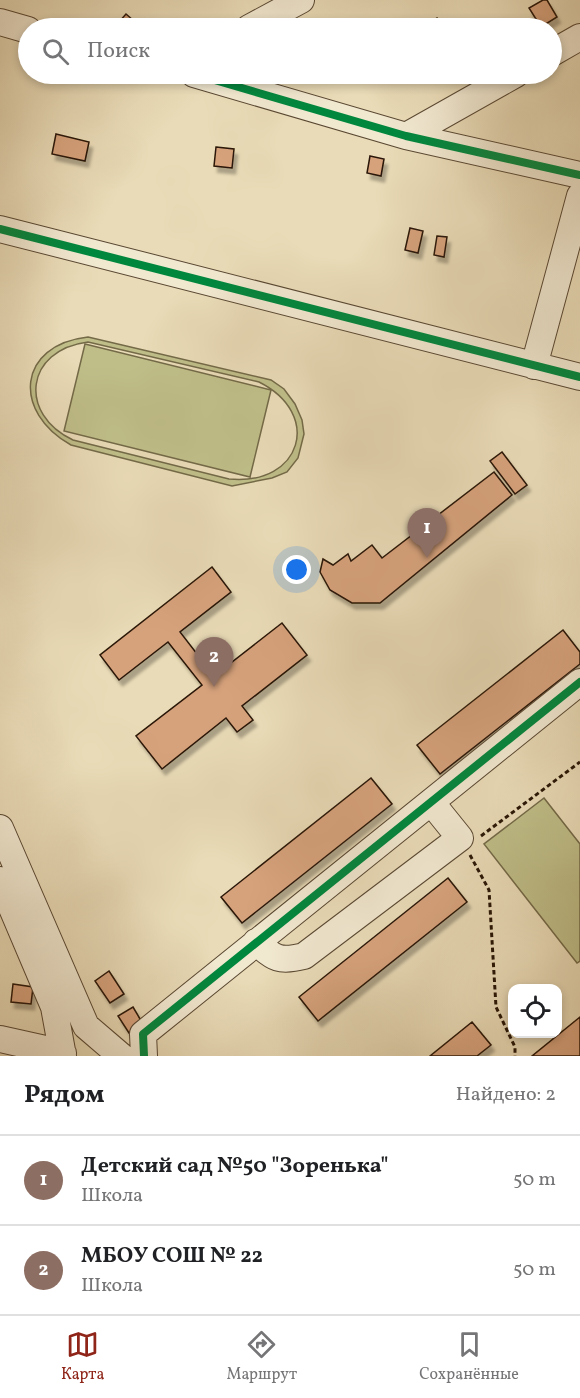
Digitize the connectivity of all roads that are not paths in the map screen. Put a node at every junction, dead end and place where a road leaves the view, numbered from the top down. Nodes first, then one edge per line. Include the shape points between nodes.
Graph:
1 (301, 0) edge
2 (268, 18) edge
3 (0, 22) edge
4 (18, 27) edge
5 (580, 37) edge
6 (562, 47) edge
7 (228, 84) edge
8 (498, 84) edge
9 (406, 136) junction
10 (580, 175) edge
11 (580, 196) edge
12 (0, 229) edge
13 (534, 366) junction
14 (580, 377) edge
15 (580, 682) edge
16 (431, 802) junction
17 (0, 828) edge
18 (0, 880) edge
19 (256, 942) junction
20 (0, 1039) edge
21 (63, 1055) edge
22 (121, 1056) edge
23 (144, 1056) edge

1 - 2 street
3 - 4 street
5 - 6 street
7 - 9 street
8 - 9 street
9 - 10 street
11 - 13 street
12 - 13 street
13 - 14 street
15 - 16 street
16 - 19 street
16 - 19 street via 463,843 304,956 288,960 271,957
17 - 22 street via 86,1026
18 - 21 street via 54,1007
19 - 23 street via 143,1034
20 - 21 street

